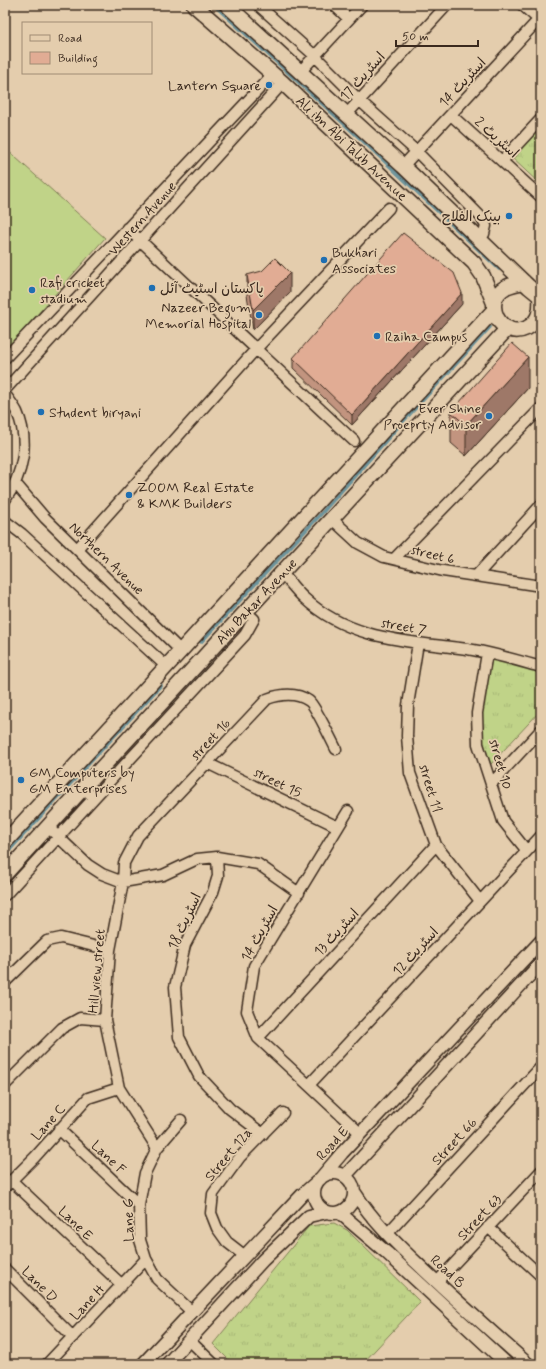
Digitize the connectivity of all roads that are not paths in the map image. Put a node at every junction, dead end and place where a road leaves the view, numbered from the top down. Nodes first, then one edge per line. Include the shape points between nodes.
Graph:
1 (194, 5) edge
2 (227, 5) edge
3 (258, 5) edge
4 (334, 5) edge
5 (362, 5) edge
6 (447, 5) edge
7 (522, 5) edge
8 (349, 19) junction
9 (540, 19) edge
10 (315, 56) junction
11 (300, 72) junction
12 (278, 79) junction
13 (359, 100) junction
14 (347, 114) junction
15 (451, 115) junction
16 (541, 119) edge
17 (417, 152) junction
18 (502, 161) junction
19 (403, 166) junction
20 (541, 197) edge
21 (390, 208) dead end
22 (127, 228) junction
23 (480, 239) junction
24 (140, 241) junction
25 (524, 282) junction
26 (541, 296) edge
27 (494, 307) junction
28 (539, 322) edge
29 (508, 328) junction
30 (256, 349) junction
31 (5, 358) edge
32 (5, 390) edge
33 (5, 394) edge
34 (539, 415) edge
35 (354, 441) dead end
36 (16, 484) junction
37 (5, 500) edge
38 (541, 506) edge
39 (332, 519) junction
40 (5, 521) edge
41 (77, 549) junction
42 (394, 559) junction
43 (282, 573) junction
44 (476, 576) junction
45 (541, 586) edge
46 (246, 612) junction
47 (418, 643) junction
48 (181, 651) junction
49 (487, 653) junction
50 (167, 667) junction
51 (541, 667) edge
52 (541, 730) edge
53 (336, 749) dead end
54 (207, 763) junction
55 (491, 784) junction
56 (84, 787) junction
57 (94, 798) junction
58 (348, 811) dead end
59 (48, 827) junction
60 (338, 827) junction
61 (541, 836) edge
62 (59, 837) junction
63 (5, 842) edge
64 (436, 845) junction
65 (527, 851) junction
66 (217, 857) junction
67 (5, 874) edge
68 (123, 882) junction
69 (299, 893) junction
70 (5, 895) edge
71 (480, 901) junction
72 (541, 941) edge
73 (110, 950) junction
74 (541, 963) edge
75 (5, 982) edge
76 (105, 1020) junction
77 (258, 1038) junction
78 (541, 1066) edge
79 (7, 1078) edge
80 (309, 1085) junction
81 (119, 1088) junction
82 (284, 1113) dead end
83 (181, 1120) dead end
84 (60, 1129) junction
85 (360, 1133) junction
86 (263, 1134) junction
87 (157, 1148) junction
88 (540, 1174) edge
89 (345, 1176) junction
90 (320, 1179) junction
91 (8, 1184) edge
92 (355, 1193) junction
93 (140, 1205) junction
94 (327, 1212) junction
95 (340, 1213) junction
96 (488, 1227) junction
97 (387, 1234) junction
98 (245, 1256) junction
99 (146, 1259) junction
100 (5, 1269) edge
101 (541, 1276) edge
102 (437, 1282) junction
103 (122, 1286) junction
104 (192, 1312) junction
105 (73, 1337) junction
106 (189, 1340) junction
107 (46, 1364) edge
108 (144, 1364) edge
109 (167, 1364) edge
110 (214, 1364) edge
111 (507, 1364) edge
112 (528, 1364) edge

1 - 12 main road, Ali ibn Abi Talib Avenue
2 - 11 main road, Ali ibn Abi Talib Avenue
3 - 10 street
4 - 8 street
5 - 8 street
6 - 13 street, اسٹریٹ 17
7 - 9 street
8 - 10 street
9 - 15 street, اسٹریٹ 14
10 - 11 street
10 - 13 street
11 - 14 main road, Ali ibn Abi Talib Avenue
12 - 22 street, Western Avenue
12 - 24 street, Western Avenue
12 - 27 main road, Ali ibn Abi Talib Avenue via 474,263 483,276
13 - 14 street, اسٹریٹ 17
13 - 17 street
14 - 19 main road, Ali ibn Abi Talib Avenue
15 - 17 street, اسٹریٹ 14
15 - 18 street, اسٹریٹ 2
16 - 18 street
17 - 19 street, اسٹریٹ 14
17 - 23 street via 482,217 486,226
18 - 20 street, اسٹریٹ 2
19 - 23 main road, Ali ibn Abi Talib Avenue
21 - 30 street
22 - 24 street
22 - 31 street, Western Avenue
23 - 25 main road, Ali ibn Abi Talib Avenue
24 - 30 street
24 - 32 street, Western Avenue
25 - 26 main road
25 - 27 main road via 502,290
26 - 28 main road
27 - 29 main road via 497,318
27 - 48 main road, Abu Bakar Avenue
28 - 29 main road via 524,329
29 - 39 main road, Abu Bakar Avenue
30 - 35 street
30 - 41 street
33 - 36 street via 17,412 24,436 23,460
34 - 42 street
36 - 37 street
36 - 41 street, Northern Avenue via 45,518
38 - 44 street
39 - 42 street, street 6 via 358,543
39 - 43 main road, Abu Bakar Avenue
40 - 50 street
41 - 48 street, Northern Avenue
42 - 44 street, street 6
43 - 46 main road, Abu Bakar Avenue
43 - 47 street, street 7 via 304,598 357,631
44 - 45 street, street 6
46 - 56 main road, Abu Bakar Avenue
46 - 57 street via 254,619 245,635
47 - 49 street, street 7
47 - 64 street, street 11 via 408,705 410,773
48 - 50 main road, Abu Bakar Avenue
49 - 51 street, street 7
49 - 55 street, street 10 via 477,713 478,744
50 - 63 main road, Abu Bakar Avenue
52 - 55 street
53 - 54 street, street 16 via 311,701 299,696 280,695 267,699
54 - 60 street, street 15
54 - 68 street, street 16 via 138,836 124,863
55 - 65 street, street 10 via 503,820
56 - 57 street
56 - 59 main road, Abu Bakar Avenue
57 - 62 street
58 - 60 street, اسٹریٹ 14
59 - 62 street
59 - 67 main road, Abu Bakar Avenue
60 - 69 street, اسٹریٹ 14
61 - 65 street, اسٹریٹ 12
62 - 68 street via 88,865
62 - 70 street
64 - 71 street, street 11
64 - 77 street, اسٹریٹ 13
65 - 71 street, اسٹریٹ 12
66 - 68 street via 197,859 163,875
66 - 69 street via 258,864
66 - 86 street, اسٹریٹ 18 via 218,876 213,892 185,945 175,987 179,1037 199,1076 230,1109
68 - 73 street, Hill view street
69 - 77 street, اسٹریٹ 14 via 254,966 247,1011
71 - 80 street, اسٹریٹ 12
72 - 85 street, Road E
73 - 75 street via 61,938 47,941
73 - 76 street, Hill view street
74 - 89 street
76 - 79 street via 80,1018 62,1028
76 - 81 street, Hill view street
77 - 80 street, اسٹریٹ 14
78 - 97 street, Street 66
80 - 85 street, اسٹریٹ 14
81 - 84 street, Lane C via 88,1098
81 - 87 street, Hill view street
82 - 86 street, Street 12a
83 - 87 street, Lane G
84 - 91 street, Lane C
84 - 93 street, Lane F
85 - 90 street, Road E
86 - 98 street, Street 12a via 240,1157 213,1194 211,1213 217,1228 227,1242
87 - 93 street, Lane G via 145,1173
88 - 96 street, Street 63
89 - 90 street via 332,1173
89 - 92 street via 354,1186
90 - 94 street via 316,1184 314,1198
90 - 98 street, Road E
91 - 103 street, Lane E
92 - 95 street via 351,1205
92 - 97 street, Road B
93 - 99 street, Lane G via 140,1240
94 - 95 street
94 - 106 street via 309,1216 263,1260
95 - 111 street, Road B
96 - 101 street
96 - 102 street, Street 63
97 - 102 street, Road B
98 - 104 street, Road E
99 - 103 street, Lane H
99 - 104 street, Lane G via 157,1279
100 - 105 street, Lane D
102 - 112 street, Road B
103 - 105 street, Lane H
104 - 108 street, Road E
105 - 107 street, Lane H
106 - 109 street
106 - 110 street

